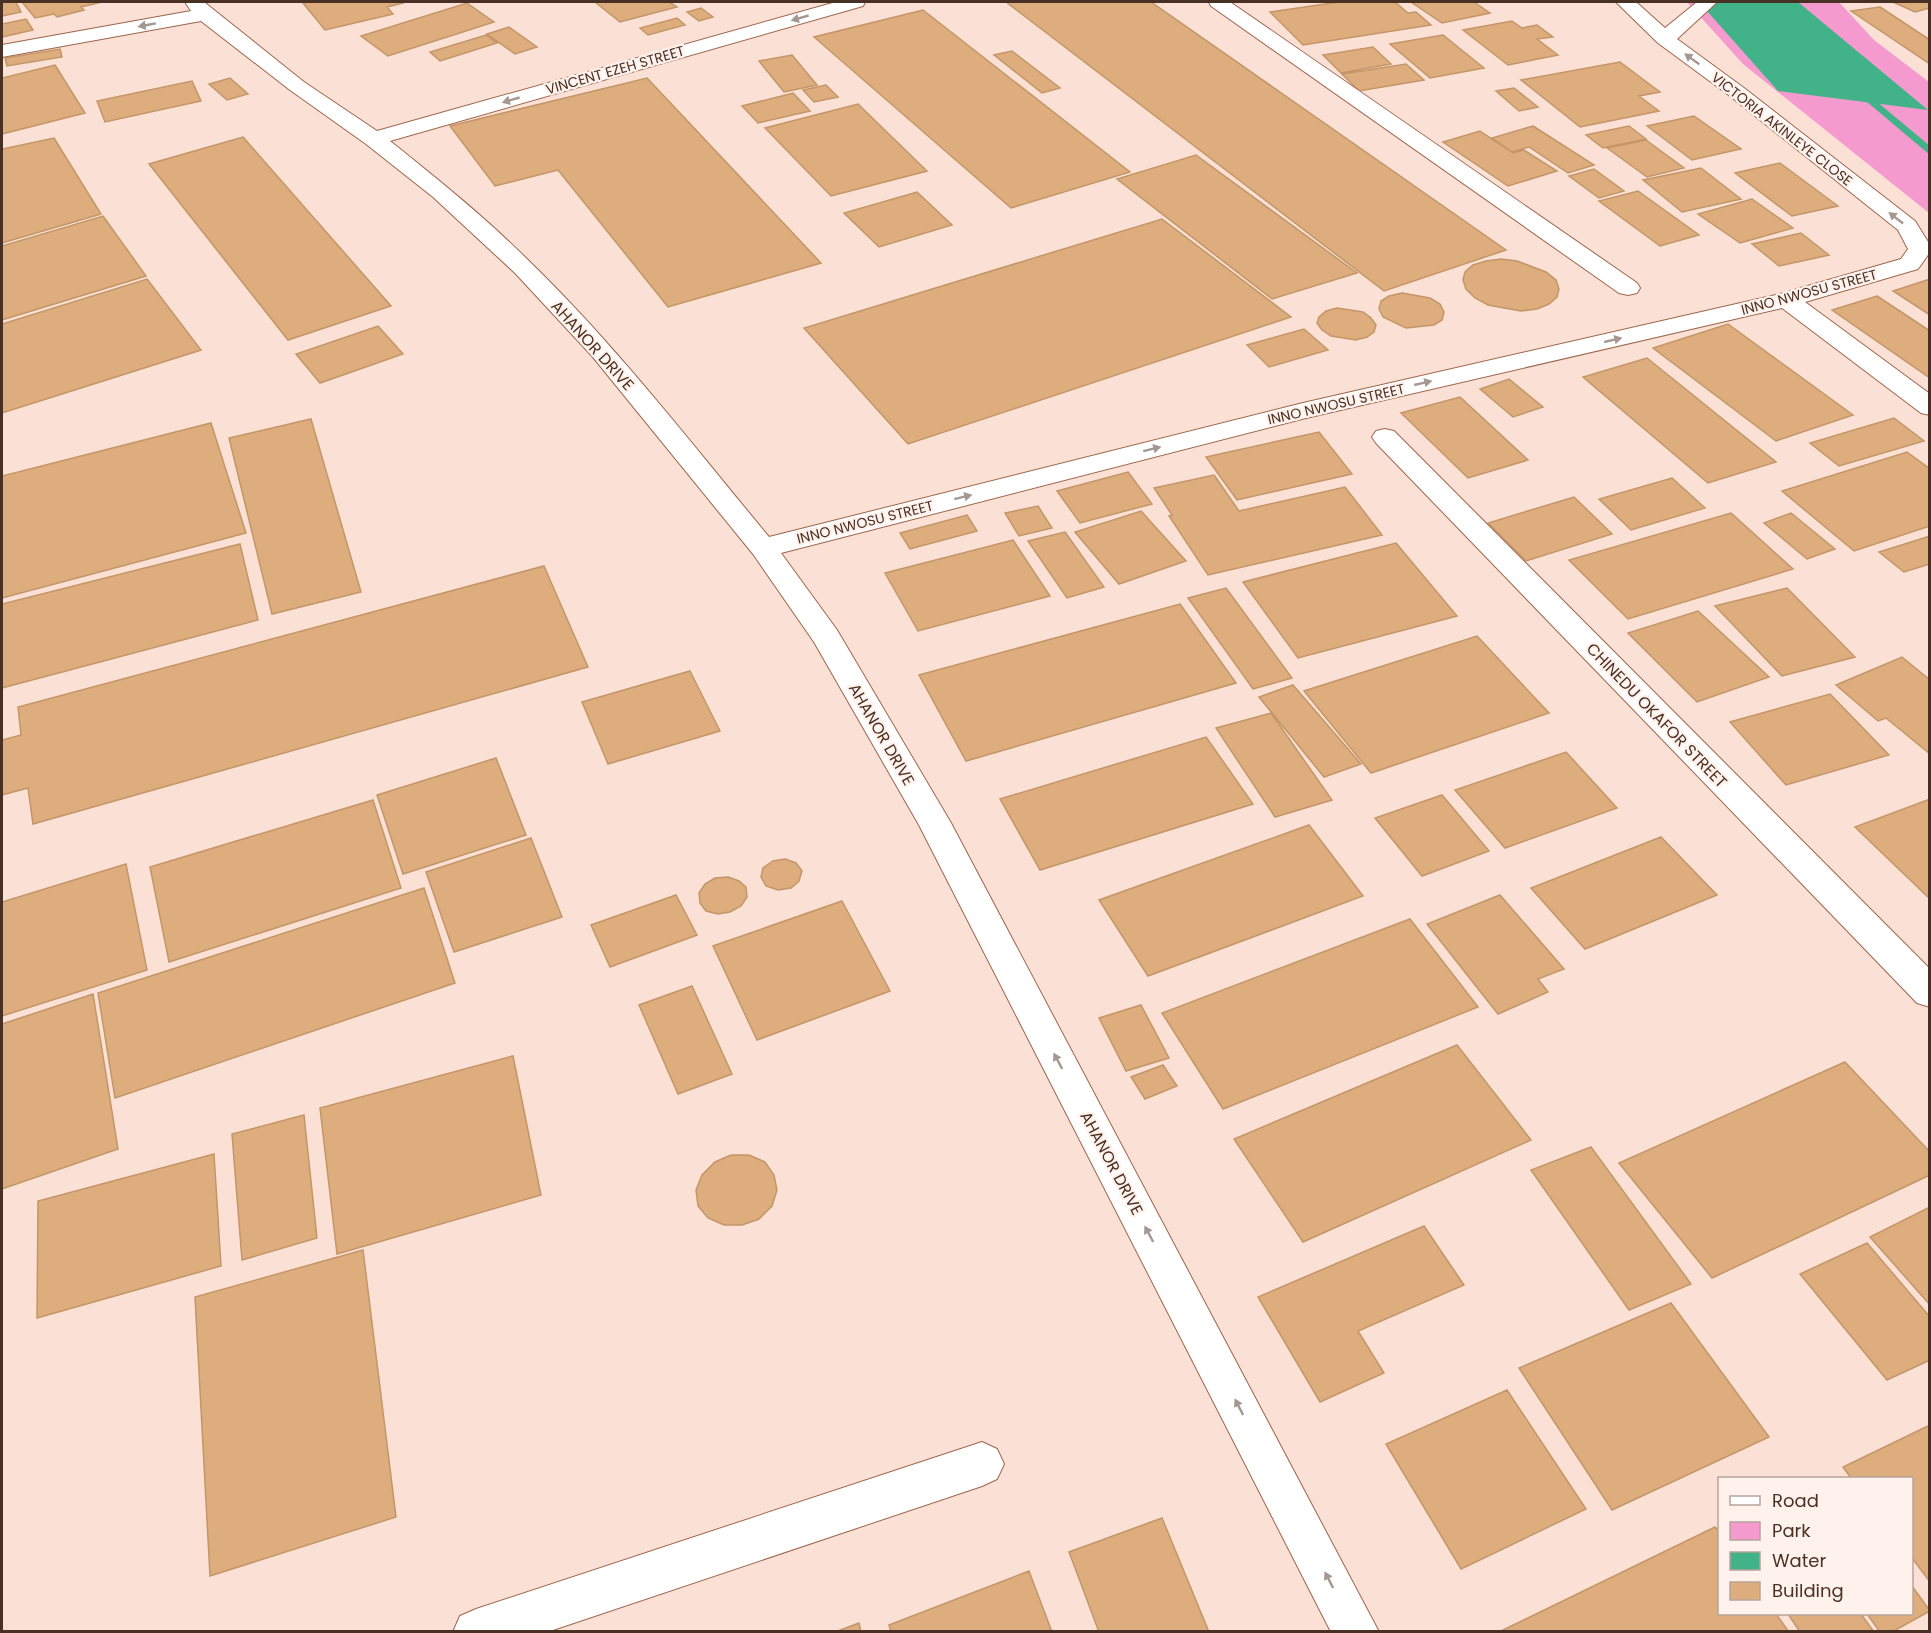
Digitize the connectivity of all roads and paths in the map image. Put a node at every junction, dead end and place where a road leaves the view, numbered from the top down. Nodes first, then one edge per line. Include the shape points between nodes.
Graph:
1 (856, 2) edge
2 (1218, 2) edge
3 (1625, 2) edge
4 (1708, 2) edge
5 (199, 8) edge
6 (1665, 39) junction
7 (2, 51) edge
8 (374, 139) junction
9 (1910, 264) joint
10 (1628, 288) dead end
11 (1786, 300) junction
12 (1929, 407) edge
13 (1385, 437) dead end
14 (764, 548) junction
15 (1929, 993) edge
16 (982, 1464) dead end
17 (476, 1632) edge
18 (1356, 1632) edge

1 -> 8 street, VINCENT EZEH STREET
2 - 10 street
3 - 6 street, VICTORIA AKINLEYE CLOSE
4 - 6 street
5 -> 7 street
5 - 8 street, AHANOR DRIVE via 297,86
9 -> 6 street, VICTORIA AKINLEYE CLOSE via 1920,249 1907,226
8 - 14 street, AHANOR DRIVE via 441,192 523,268 601,351
9 - 11 street, INNO NWOSU STREET
11 - 12 street
14 -> 11 street, INNO NWOSU STREET via 1303,411
13 - 15 street, CHINEDU OKAFOR STREET
18 -> 14 street, AHANOR DRIVE via 934,823 826,637
16 - 17 street

